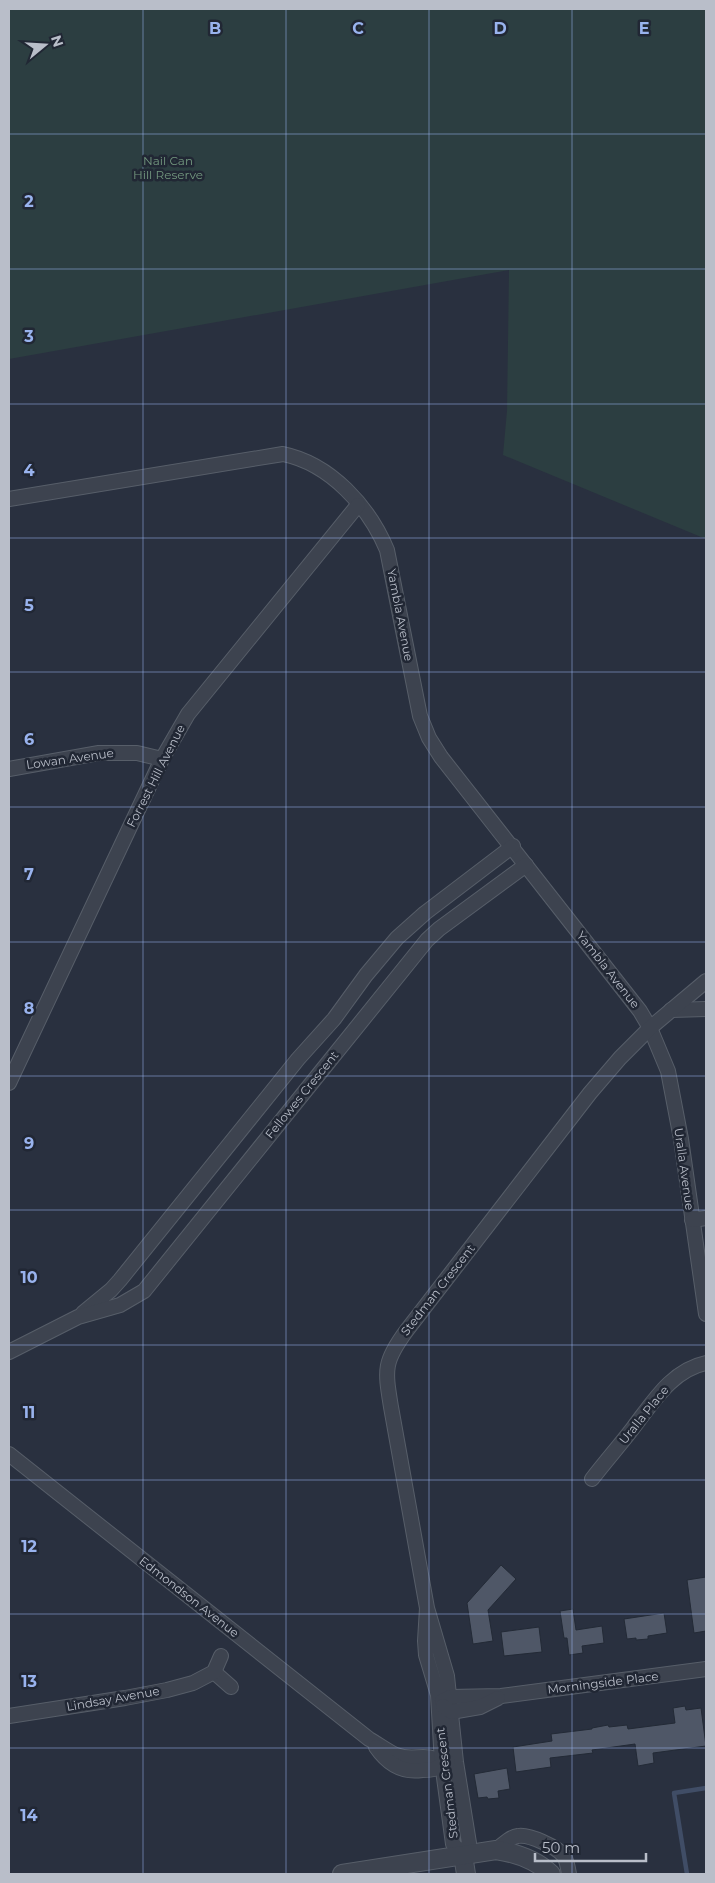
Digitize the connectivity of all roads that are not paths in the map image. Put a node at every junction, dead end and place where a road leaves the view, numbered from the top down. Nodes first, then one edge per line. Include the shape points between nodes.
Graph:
1 (9, 499) edge
2 (358, 505) junction
3 (162, 759) junction
4 (9, 769) edge
5 (513, 846) junction
6 (526, 865) junction
7 (706, 981) edge
8 (706, 1009) edge
9 (671, 1010) junction
10 (650, 1028) junction
11 (9, 1083) edge
12 (706, 1218) edge
13 (692, 1220) junction
14 (706, 1314) edge
15 (78, 1317) junction
16 (9, 1352) edge
17 (706, 1363) edge
18 (9, 1454) edge
19 (592, 1479) dead end
20 (221, 1656) dead end
21 (706, 1669) edge
22 (214, 1672) junction
23 (231, 1687) dead end
24 (500, 1696) junction
25 (444, 1700) junction
26 (451, 1712) junction
27 (9, 1716) edge
28 (456, 1762) junction
29 (442, 1763) junction
30 (496, 1850) junction
31 (463, 1855) junction
32 (342, 1874) edge
33 (466, 1874) edge
34 (551, 1874) edge
35 (569, 1874) edge

1 - 2 street, Yambla Avenue via 283,454 298,457 334,478
2 - 3 street, Forrest Hill Avenue via 188,714
2 - 5 street, Yambla Avenue via 378,530 387,550 424,727 442,757
3 - 4 street, Lowan Avenue via 137,754 99,753
3 - 11 street, Forrest Hill Avenue
5 - 6 street, Yambla Avenue
5 - 15 street, Fellowes Crescent via 405,930 120,1280
6 - 10 street, Yambla Avenue
6 - 15 street, Fellowes Crescent via 427,940 144,1292 120,1305
7 - 9 street, Stedman Crescent
8 - 9 street
9 - 10 street, Stedman Crescent
10 - 13 street, Uralla Avenue via 672,1088
10 - 25 street, Stedman Crescent via 590,1093 393,1348 387,1363 387,1384 427,1608 447,1676
12 - 13 street
13 - 14 street, Uralla Avenue
15 - 16 street, Fellowes Crescent
17 - 19 street, Uralla Place via 693,1366 664,1389
18 - 29 street, Edmondson Avenue via 369,1739 383,1758 398,1769 434,1769
20 - 22 street
21 - 24 street, Morningside Place
22 - 23 street
22 - 27 street, Lindsay Avenue via 193,1683 167,1690
24 - 25 street, Morningside Place
24 - 26 street, Morningside Place via 480,1706
25 - 26 street, Stedman Crescent
25 - 29 street, Stedman Crescent
26 - 28 street, Stedman Crescent
28 - 29 street, Edmondson Avenue
28 - 31 street, Stedman Crescent via 469,1843
29 - 31 street, Stedman Crescent via 453,1844
30 - 31 street
30 - 34 street via 528,1859
30 - 35 street via 519,1835 531,1837 563,1855
31 - 32 street
31 - 33 street

